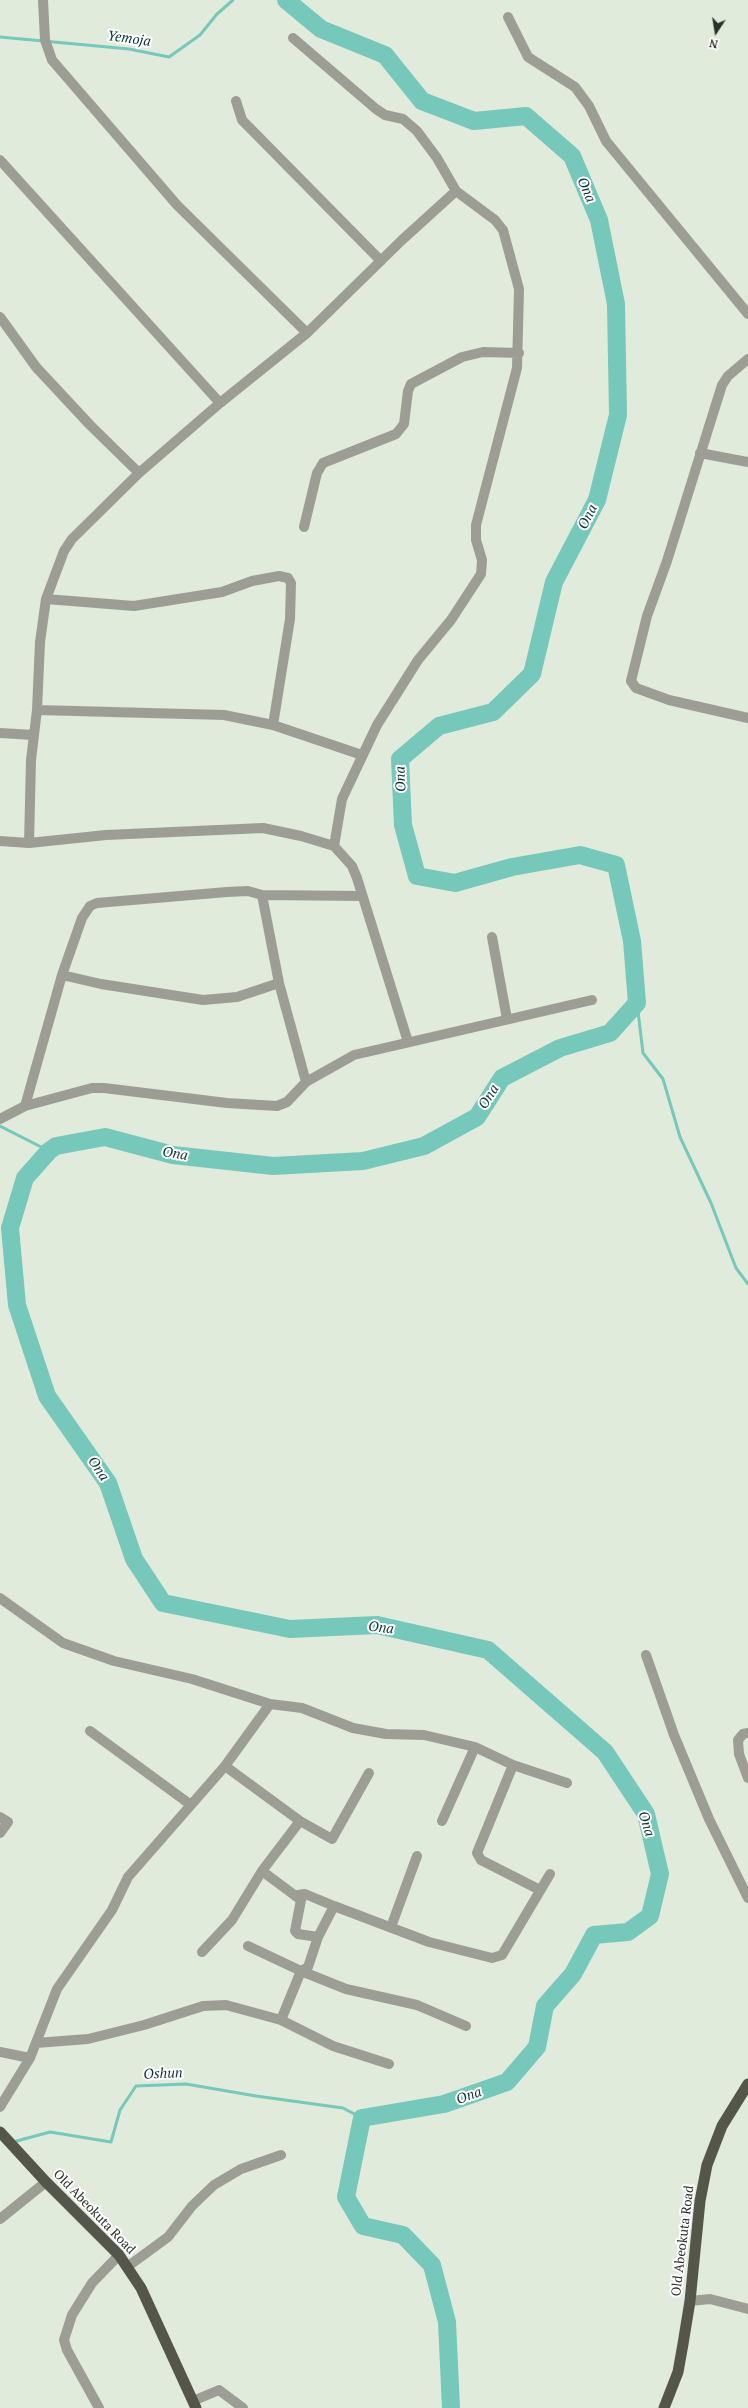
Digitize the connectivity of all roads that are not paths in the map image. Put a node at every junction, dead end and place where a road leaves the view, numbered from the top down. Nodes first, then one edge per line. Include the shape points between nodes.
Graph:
1 (43, 0) edge
2 (508, 17) dead end
3 (293, 38) dead end
4 (236, 101) dead end
5 (0, 160) edge
6 (456, 191) junction
7 (381, 261) junction
8 (748, 314) edge
9 (0, 317) edge
10 (307, 333) junction
11 (519, 353) junction
12 (748, 358) edge
13 (220, 403) junction
14 (700, 453) junction
15 (748, 462) edge
16 (139, 472) junction
17 (304, 527) dead end
18 (46, 599) junction
19 (37, 710) junction
20 (748, 718) edge
21 (272, 725) junction
22 (0, 733) edge
23 (33, 735) junction
24 (362, 755) junction
25 (0, 841) edge
26 (29, 843) junction
27 (334, 846) junction
28 (262, 895) junction
29 (361, 896) junction
30 (492, 937) dead end
31 (62, 975) junction
32 (279, 983) junction
33 (592, 1000) dead end
34 (508, 1019) junction
35 (408, 1042) junction
36 (306, 1082) junction
37 (25, 1106) junction
38 (0, 1119) edge
39 (0, 1598) edge
40 (646, 1655) dead end
41 (270, 1704) junction
42 (90, 1731) dead end
43 (748, 1733) edge
44 (475, 1747) junction
45 (513, 1765) junction
46 (225, 1766) junction
47 (369, 1773) dead end
48 (748, 1778) edge
49 (567, 1783) dead end
50 (191, 1805) junction
51 (0, 1817) edge
52 (300, 1821) junction
53 (442, 1821) dead end
54 (0, 1833) edge
55 (417, 1856) dead end
56 (262, 1871) junction
57 (550, 1874) dead end
58 (540, 1890) junction
59 (298, 1895) junction
60 (748, 1898) edge
61 (334, 1906) junction
62 (391, 1927) junction
63 (318, 1937) junction
64 (248, 1946) dead end
65 (202, 1952) dead end
66 (301, 1971) junction
67 (281, 2020) junction
68 (466, 2026) dead end
69 (36, 2043) junction
70 (0, 2052) edge
71 (30, 2058) junction
72 (389, 2064) dead end
73 (748, 2084) edge
74 (0, 2107) edge
75 (3, 2135) edge
76 (281, 2155) dead end
77 (46, 2182) junction
78 (0, 2219) edge
79 (119, 2255) junction
80 (127, 2266) junction
81 (690, 2301) junction
82 (748, 2309) edge
83 (195, 2405) edge
84 (99, 2408) edge
85 (243, 2408) edge
86 (664, 2408) edge

1 - 10 street via 45,44 52,60 177,205
2 - 8 street via 528,57 575,87 596,118 606,141
3 - 6 street via 376,109 411,124 437,158
4 - 7 street via 242,120
5 - 13 street
6 - 7 street
6 - 11 street via 495,220 503,230 519,289
7 - 10 street
9 - 16 street via 36,367 90,425
10 - 13 street
11 - 17 street via 483,352 462,357 411,384 404,424 396,434 323,463 317,473
11 - 24 street via 476,525 482,574 451,620 401,684
12 - 14 street via 728,376 722,386
13 - 16 street
14 - 15 street
14 - 20 street via 667,561 647,616 632,685 669,700
16 - 18 street via 72,539 57,564
18 - 19 street via 40,642
18 - 21 street via 134,606 222,592 252,580 279,576 288,578 291,583 290,619
19 - 21 street via 224,715
19 - 23 street
21 - 24 street
22 - 23 street
23 - 26 street
24 - 27 street via 339,809
25 - 26 street
26 - 27 street via 106,835 263,828
27 - 29 street via 352,866
28 - 29 street
28 - 31 street via 248,891 227,892 96,903 90,906 82,918
28 - 32 street
29 - 35 street
30 - 34 street
31 - 32 street via 101,984 203,1000 237,997
31 - 37 street
32 - 36 street
33 - 34 street
34 - 35 street
35 - 36 street via 354,1055
36 - 37 street via 286,1102 277,1106 227,1103 104,1088 92,1088
37 - 38 street
39 - 41 street via 63,1642 114,1661 132,1663 144,1669 192,1679
40 - 60 street via 674,1735 706,1812
41 - 44 street via 302,1708 353,1728 386,1734 424,1735
41 - 46 street
42 - 50 street
43 - 48 street via 743,1734 738,1740 739,1754
44 - 45 street
44 - 53 street
45 - 49 street
45 - 58 street via 477,1853 481,1860
46 - 50 street
46 - 52 street
47 - 52 street via 332,1839
50 - 69 street via 128,1877 112,1910 57,1989
51 - 54 street via 8,1822
52 - 56 street
55 - 62 street
56 - 59 street
56 - 65 street via 232,1920
57 - 58 street
58 - 62 street via 502,1955 492,1958 429,1942
59 - 61 street via 305,1894
59 - 63 street via 302,1900 295,1931 298,1934
61 - 62 street
61 - 63 street
63 - 66 street via 308,1967
64 - 66 street
66 - 67 street
66 - 68 street via 346,1989 417,2005
67 - 69 street via 226,2005 203,2006 88,2039
67 - 72 street via 333,2046
69 - 71 street
70 - 71 street
71 - 74 street
73 - 81 highway, Old Abeokuta Road via 722,2126 708,2165 700,2201
75 - 77 highway, Old Abeokuta Road
76 - 80 street via 241,2169 214,2185 192,2206 168,2237
77 - 78 street
77 - 79 highway, Old Abeokuta Road
79 - 80 highway, Old Abeokuta Road
79 - 84 street via 92,2283 72,2315 64,2340
80 - 83 highway, Old Abeokuta Road via 156,2317
81 - 82 street via 710,2299
81 - 86 highway, Old Abeokuta Road via 678,2372
83 - 85 street via 219,2390

